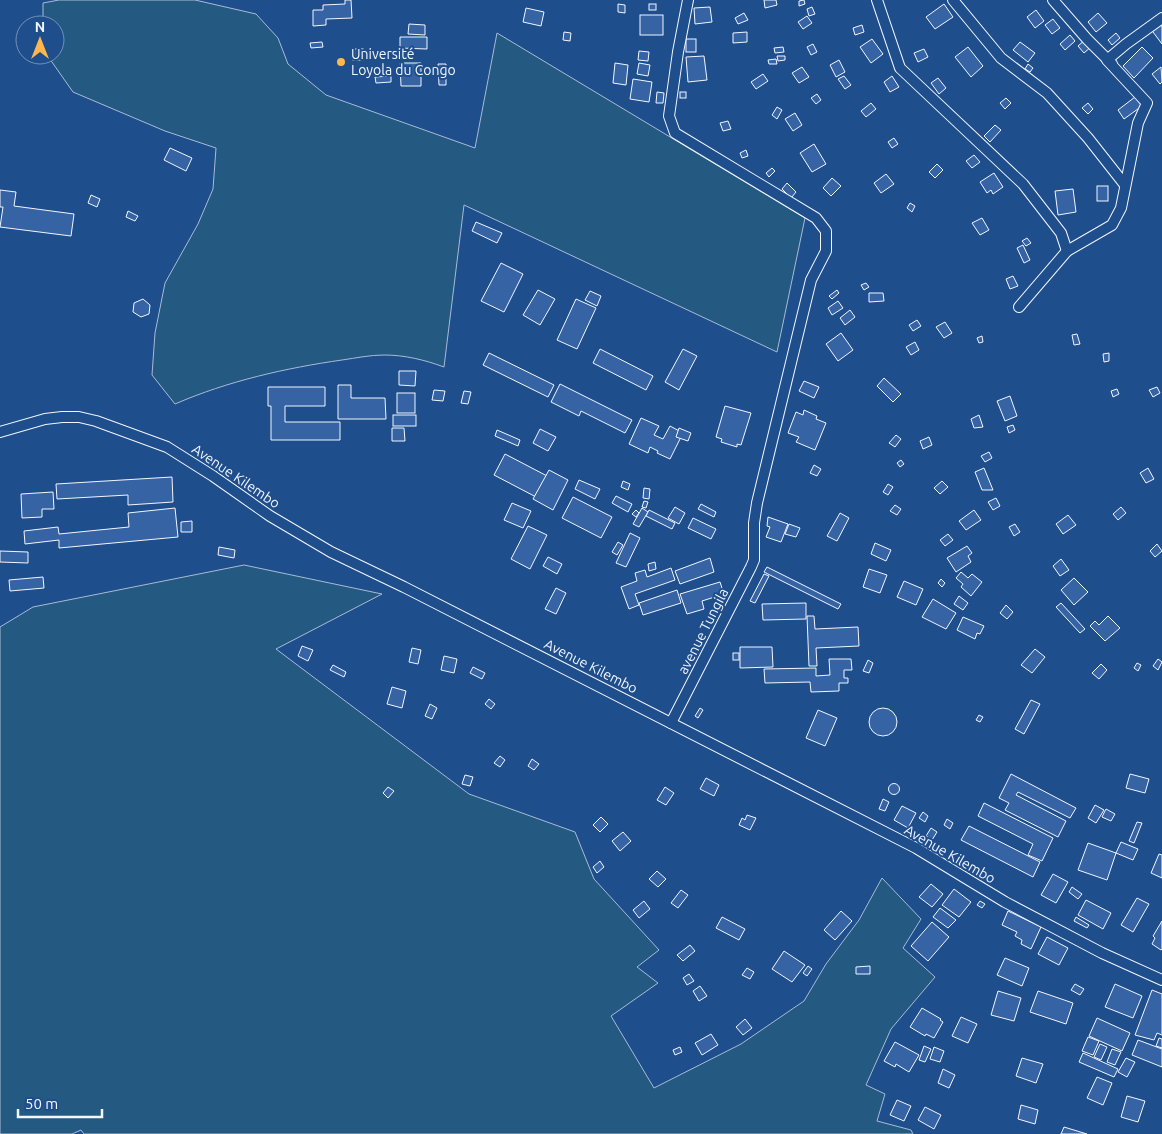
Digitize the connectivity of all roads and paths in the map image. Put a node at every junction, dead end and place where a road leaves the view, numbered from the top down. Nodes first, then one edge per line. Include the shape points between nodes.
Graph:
1 (688, 0) edge
2 (878, 0) edge
3 (953, 0) edge
4 (1053, 0) edge
5 (1162, 18) edge
6 (1107, 60) junction
7 (1125, 185) junction
8 (1067, 251) junction
9 (1019, 307) dead end
10 (0, 432) edge
11 (671, 723) junction
12 (1162, 980) edge

1 - 11 street, avenue Tungila via 669,116 676,133 816,218 826,231 826,250 811,280 756,503 752,567
2 - 8 street via 900,68 1023,184 1061,233
3 - 7 street via 1001,58 1047,94 1088,138
4 - 6 street
5 - 6 street
6 - 7 street via 1147,103 1138,123
7 - 8 street via 1121,208 1112,225
8 - 9 street
10 - 11 street, Avenue Kilembo via 46,420 79,417 166,447 331,552
11 - 12 street, Avenue Kilembo via 916,848 1005,902

